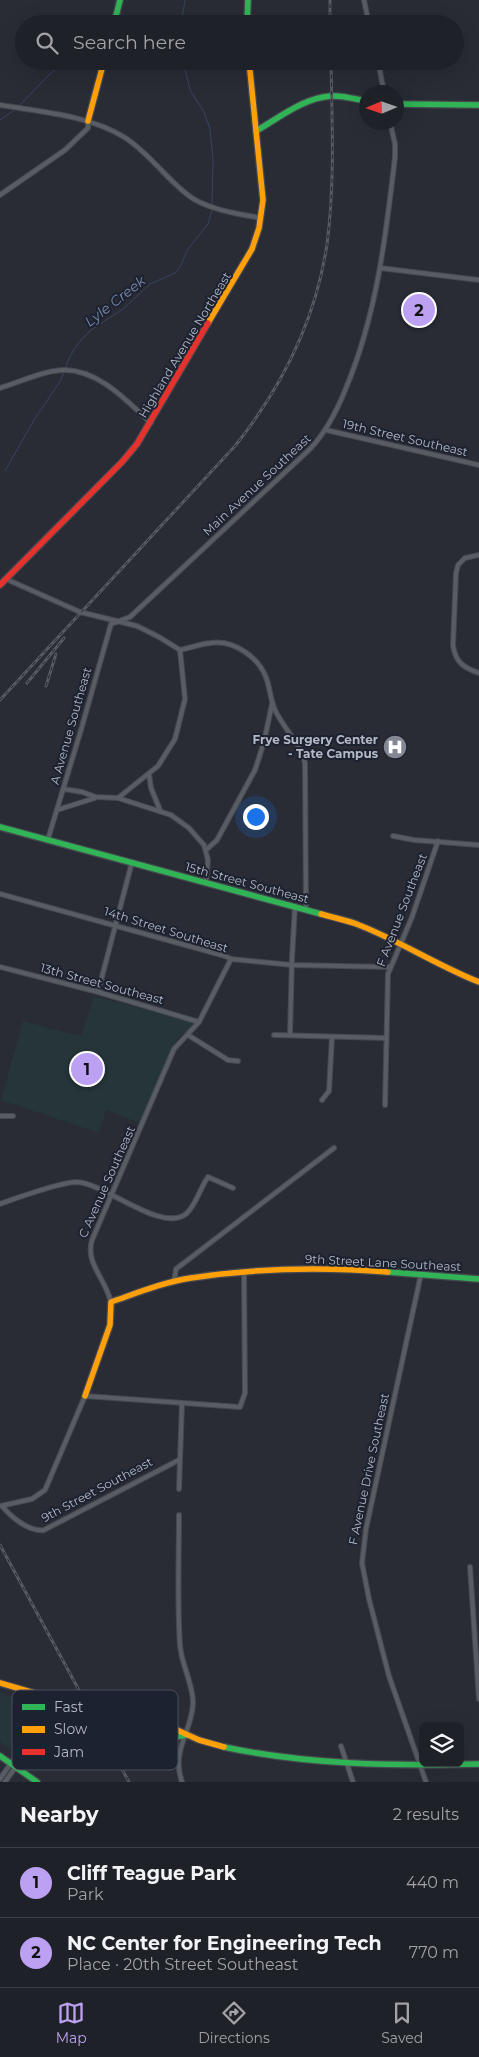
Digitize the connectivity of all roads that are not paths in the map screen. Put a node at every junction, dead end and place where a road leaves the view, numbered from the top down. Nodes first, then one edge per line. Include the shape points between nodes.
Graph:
1 (120, 0) edge
2 (248, 0) edge
3 (364, 0) edge
4 (116, 15) edge
5 (247, 15) edge
6 (367, 15) edge
7 (102, 70) edge
8 (250, 70) edge
9 (380, 70) edge
10 (383, 85) edge
11 (359, 100) edge
12 (404, 104) edge
13 (479, 104) edge
14 (0, 105) edge
15 (88, 122) junction
16 (256, 130) junction
17 (392, 130) edge
18 (0, 195) edge
19 (261, 218) junction
20 (380, 268) junction
21 (479, 280) edge
22 (0, 388) edge
23 (150, 423) junction
24 (326, 430) junction
25 (479, 465) edge
26 (479, 555) edge
27 (6, 579) junction
28 (0, 585) edge
29 (116, 621) junction
30 (180, 650) junction
31 (479, 673) edge
32 (272, 702) junction
33 (149, 774) junction
34 (64, 789) junction
35 (96, 797) junction
36 (118, 798) junction
37 (57, 810) junction
38 (160, 810) junction
39 (0, 827) edge
40 (393, 836) dead end
41 (48, 839) junction
42 (438, 842) junction
43 (479, 846) edge
44 (206, 850) junction
45 (132, 862) junction
46 (206, 882) junction
47 (0, 894) edge
48 (295, 906) junction
49 (306, 909) junction
50 (116, 925) junction
51 (400, 943) junction
52 (230, 959) junction
53 (292, 965) junction
54 (0, 967) edge
55 (389, 967) junction
56 (479, 982) edge
57 (98, 992) junction
58 (199, 1022) junction
59 (188, 1035) junction
60 (274, 1035) dead end
61 (290, 1036) junction
62 (332, 1037) junction
63 (386, 1038) junction
64 (238, 1062) dead end
65 (322, 1100) dead end
66 (385, 1106) dead end
67 (0, 1116) edge
68 (13, 1116) dead end
69 (334, 1148) dead end
70 (233, 1188) dead end
71 (112, 1196) junction
72 (0, 1204) edge
73 (244, 1272) junction
74 (421, 1274) junction
75 (479, 1279) edge
76 (174, 1281) junction
77 (111, 1302) junction
78 (85, 1396) junction
79 (182, 1403) junction
80 (179, 1460) junction
81 (179, 1489) dead end
82 (1, 1506) edge
83 (179, 1515) dead end
84 (470, 1567) dead end
85 (0, 1683) edge
86 (24, 1690) edge
87 (479, 1699) edge
88 (178, 1731) edge
89 (186, 1735) junction
90 (178, 1736) edge
91 (342, 1746) dead end
92 (0, 1756) edge
93 (419, 1759) edge
94 (12, 1764) edge
95 (464, 1764) edge
96 (479, 1764) edge
97 (348, 1765) junction
98 (419, 1765) edge
99 (12, 1766) edge
100 (12, 1767) edge
101 (422, 1767) edge
102 (20, 1770) edge
103 (0, 1779) edge
104 (5, 1782) edge
105 (37, 1782) edge
106 (182, 1782) edge
107 (353, 1782) edge
108 (426, 1782) edge

1 - 4 main road
2 - 5 main road
3 - 6 street
7 - 15 main road
8 - 16 main road, Highland Avenue Northeast
9 - 10 street
11 - 16 main road via 331,96 310,102
12 - 13 main road
14 - 15 street
15 - 18 street via 88,128 74,142
15 - 19 street via 135,144 196,200
16 - 19 main road, Highland Avenue Northeast via 263,200
17 - 20 street, Main Avenue Southeast via 395,157
19 - 23 main road, Highland Avenue Northeast via 247,259
20 - 21 street
20 - 24 street, Main Avenue Southeast via 359,357
22 - 23 street via 50,372 76,371 105,384
23 - 27 main road, Highland Avenue Northeast via 122,462
24 - 25 street, 19th Street Southeast
24 - 29 street, Main Avenue Southeast via 310,449 130,617
26 - 31 street via 465,558 456,569 453,645 456,659 465,668
27 - 28 main road, Highland Avenue Northeast
27 - 29 street via 82,612
29 - 30 street via 146,630
29 - 34 street, A Avenue Southeast via 111,624
30 - 32 street via 211,643 232,645 259,665 267,680
30 - 33 street via 185,699 178,730 164,760
32 - 44 street via 255,770 217,840
32 - 49 street via 303,755 306,770
33 - 36 street
33 - 38 street
34 - 35 street
34 - 37 street, A Avenue Southeast
35 - 36 street
35 - 37 street
36 - 38 street
37 - 41 street, A Avenue Southeast
38 - 44 street via 189,828
39 - 41 main road, 15th Street Southeast
40 - 42 street
41 - 45 main road, 15th Street Southeast
42 - 43 street
42 - 51 street, F Avenue Southeast
44 - 46 street via 209,867
45 - 46 main road, 15th Street Southeast
45 - 50 street
46 - 48 main road, 15th Street Southeast
47 - 50 street, 14th Street Southeast
48 - 49 main road, 15th Street Southeast
48 - 53 street
49 - 51 main road, 15th Street Southeast via 356,924
50 - 52 street, 14th Street Southeast
50 - 57 street
51 - 55 street, F Avenue Southeast
51 - 56 main road, 15th Street Southeast
52 - 53 street, 14th Street Southeast
52 - 58 street, C Avenue Southeast
53 - 55 street, 14th Street Southeast
53 - 61 street
54 - 57 street, 13th Street Southeast
55 - 63 street, F Avenue Southeast
57 - 58 street, 13th Street Southeast
58 - 59 street, C Avenue Southeast
59 - 64 street via 228,1060
59 - 71 street, C Avenue Southeast via 174,1049
60 - 61 street
61 - 62 street
62 - 63 street
62 - 65 street via 329,1091
63 - 66 street, F Avenue Southeast
67 - 68 street
69 - 76 street via 176,1269
70 - 71 street via 209,1177 190,1210 178,1219 156,1215
71 - 72 street via 78,1182
71 - 77 street, C Avenue Southeast via 89,1253
73 - 74 main road, 9th Street Lane Southeast via 318,1267
73 - 76 main road, 9th Street Lane Southeast
73 - 79 street via 243,1401 240,1407
74 - 75 main road, 9th Street Lane Southeast
74 - 93 street, F Avenue Drive Southeast via 366,1529 362,1563 389,1676
76 - 77 main road, 9th Street Lane Southeast
77 - 78 main road, C Avenue Southeast via 110,1325
78 - 79 street
78 - 82 street, C Avenue Southeast via 45,1490 32,1499
79 - 80 street
80 - 81 street
80 - 82 street, 9th Street Southeast via 44,1530 33,1529
83 - 89 street via 180,1644 193,1702
84 - 87 street
85 - 86 main road
88 - 89 main road
89 - 90 main road
89 - 97 main road via 264,1756
89 - 106 street via 178,1756
91 - 97 street
92 - 94 main road
95 - 96 main road
97 - 98 main road
97 - 107 street
99 - 103 street
100 - 104 street
101 - 108 street, F Avenue Drive Southeast
102 - 105 main road

